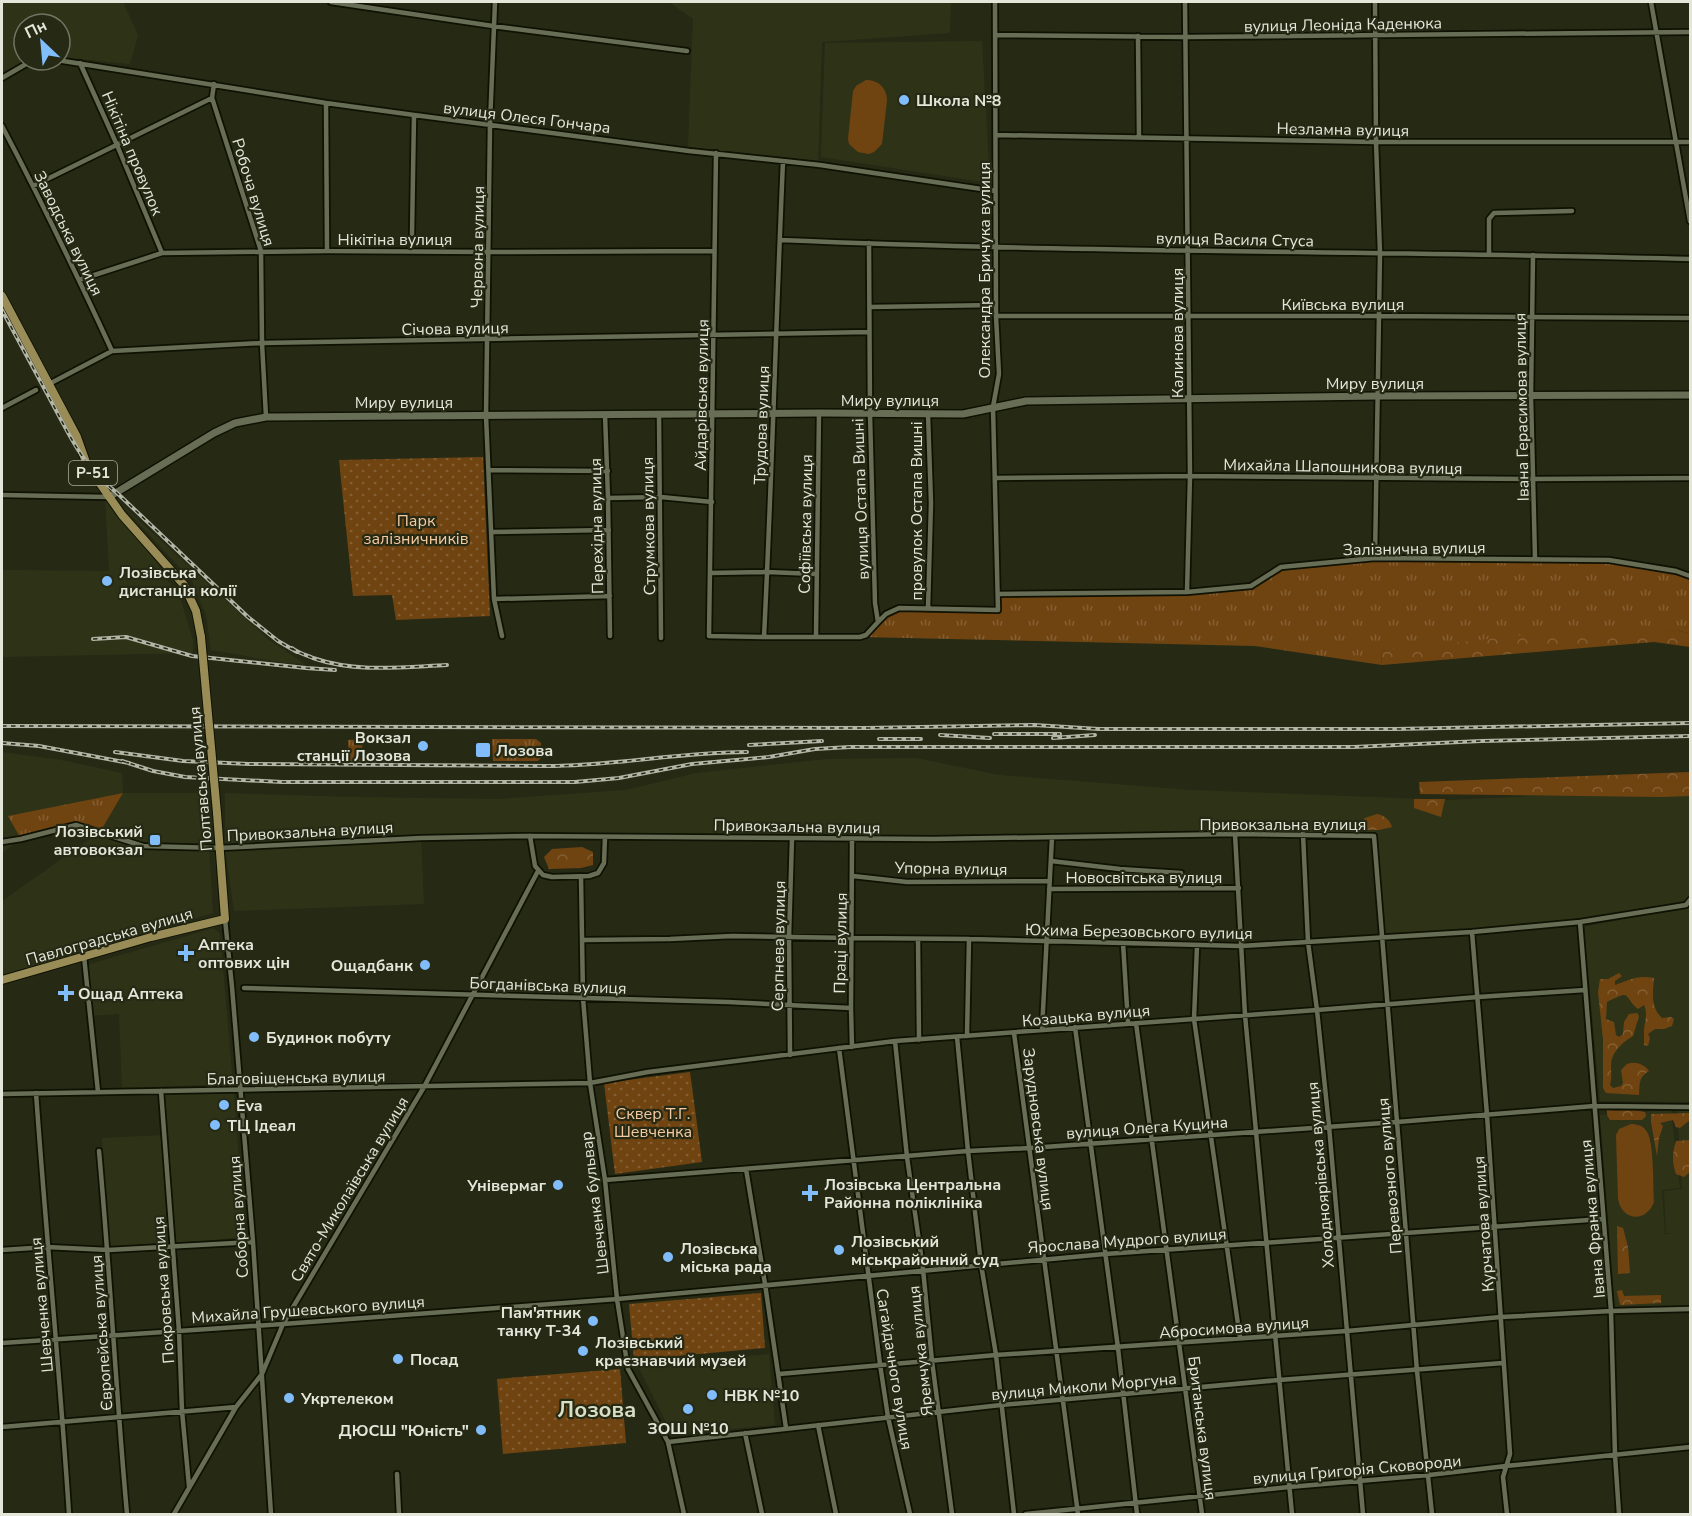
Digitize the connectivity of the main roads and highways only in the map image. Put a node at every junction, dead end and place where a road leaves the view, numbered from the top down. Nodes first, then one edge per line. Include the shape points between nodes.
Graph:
1 (2, 296) edge
2 (1690, 395) edge
3 (109, 497) junction
4 (225, 919) joint
5 (2, 980) edge

1 - 3 main road, Р-51 via 77,436 87,465
2 - 3 main road, Миру вулиця via 1026,401 963,414 266,417 235,423 214,433
3 - 4 main road, Полтавська вулиця / Р-51, bridge via 184,585 196,611
4 - 5 main road, Павлоградська вулиця

